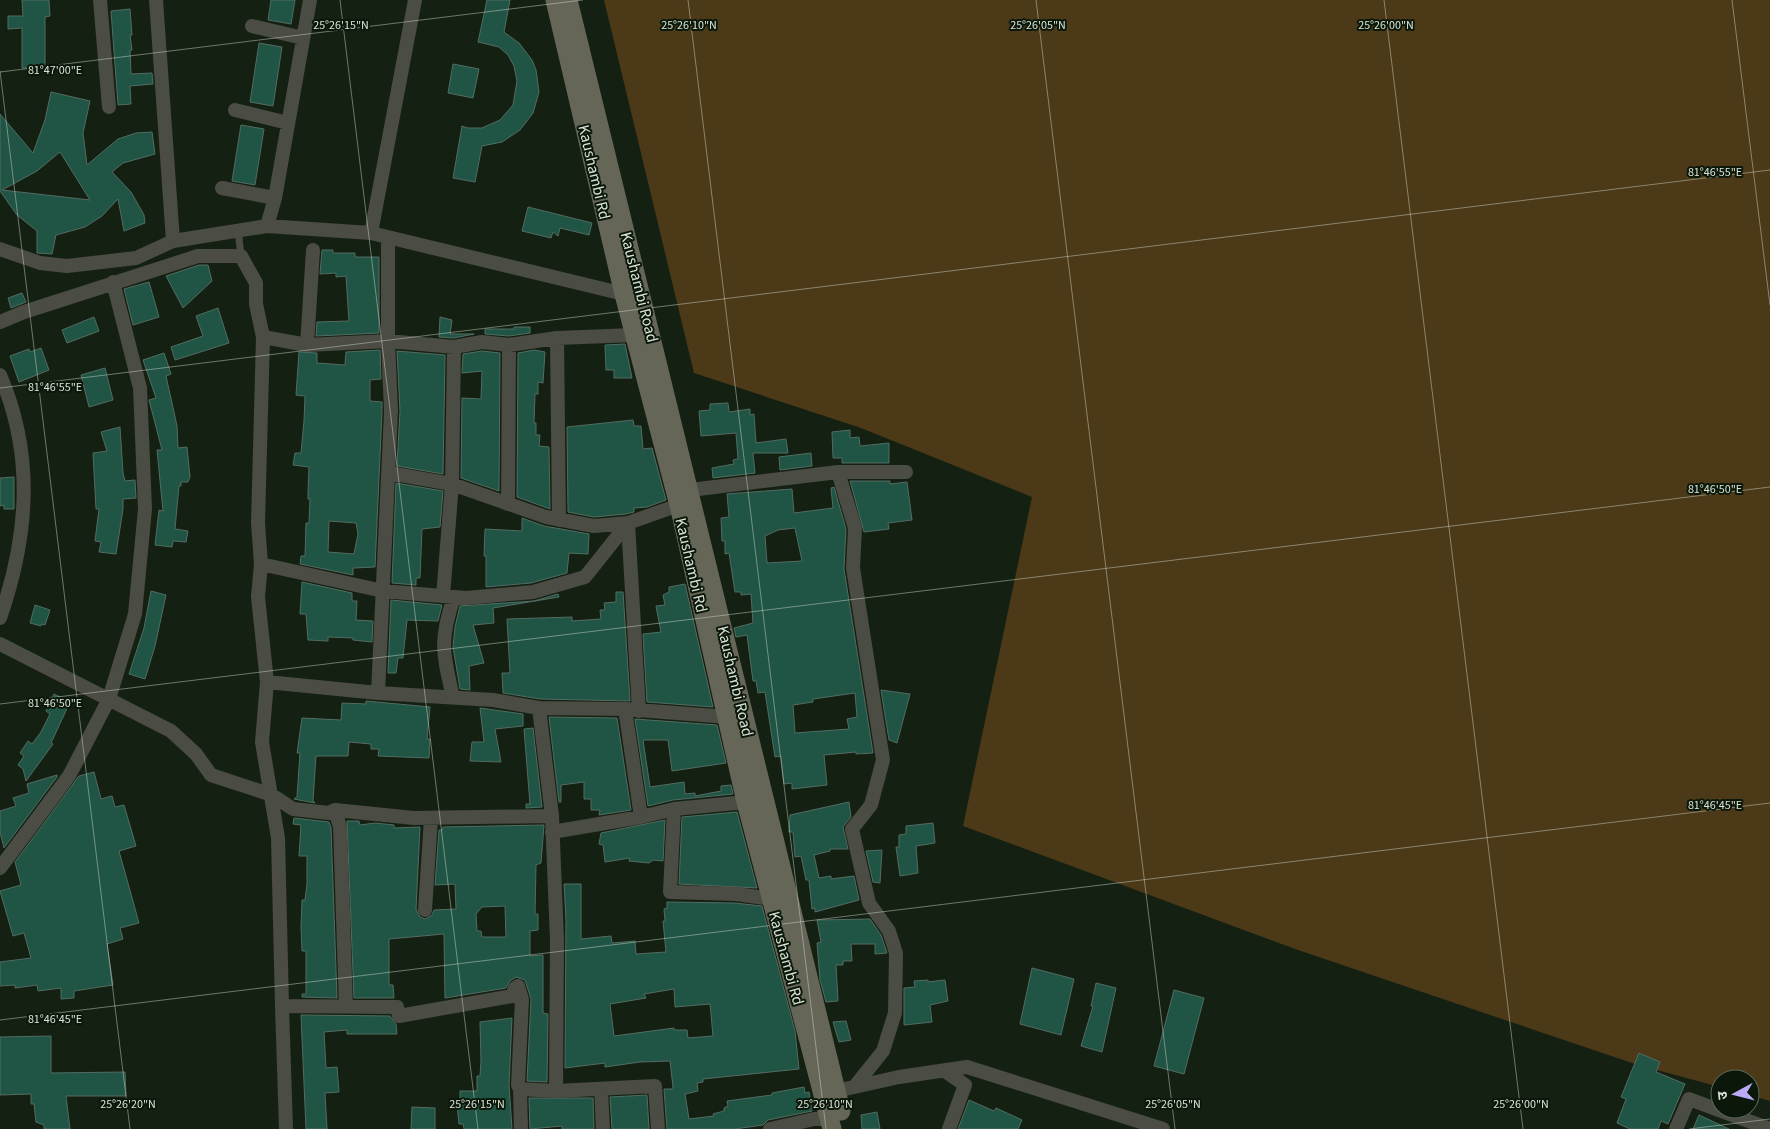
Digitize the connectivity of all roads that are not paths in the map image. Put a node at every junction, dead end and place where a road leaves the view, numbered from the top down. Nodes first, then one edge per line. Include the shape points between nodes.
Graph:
1 (100, 0) edge
2 (156, 0) edge
3 (310, 0) edge
4 (415, 0) edge
5 (555, 0) edge
6 (568, 0) edge
7 (252, 26) dead end
8 (303, 38) junction
9 (109, 106) dead end
10 (235, 110) dead end
11 (288, 123) junction
12 (222, 188) dead end
13 (275, 198) junction
14 (267, 226) junction
15 (238, 230) junction
16 (372, 234) junction
17 (388, 239) junction
18 (172, 241) junction
19 (0, 249) edge
20 (312, 250) dead end
21 (241, 256) junction
22 (113, 282) junction
23 (624, 294) junction
24 (0, 322) edge
25 (634, 335) junction
26 (263, 337) junction
27 (557, 338) junction
28 (388, 341) junction
29 (509, 344) junction
30 (308, 345) junction
31 (454, 347) junction
32 (0, 375) edge
33 (838, 472) junction
34 (906, 472) dead end
35 (389, 473) junction
36 (452, 484) junction
37 (690, 490) junction
38 (508, 504) junction
39 (679, 505) junction
40 (559, 520) junction
41 (628, 523) junction
42 (261, 564) junction
43 (383, 591) junction
44 (449, 597) junction
45 (0, 618) edge
46 (0, 644) edge
47 (267, 682) junction
48 (378, 692) junction
49 (453, 697) junction
50 (109, 699) junction
51 (539, 708) junction
52 (632, 710) junction
53 (728, 717) junction
54 (272, 795) junction
55 (746, 802) junction
56 (674, 808) junction
57 (335, 810) junction
58 (552, 816) junction
59 (641, 817) junction
60 (431, 818) junction
61 (552, 832) junction
62 (0, 868) edge
63 (772, 899) junction
64 (425, 910) dead end
65 (282, 1006) junction
66 (346, 1007) junction
67 (945, 1071) junction
68 (855, 1086) junction
69 (601, 1089) junction
70 (520, 1090) junction
71 (556, 1091) junction
72 (836, 1091) junction
73 (836, 1126) edge
74 (1765, 1128) edge
75 (286, 1129) edge
76 (522, 1129) edge
77 (603, 1129) edge
78 (658, 1129) edge
79 (770, 1129) edge
80 (949, 1129) edge
81 (1163, 1129) edge
82 (1676, 1129) edge

1 - 9 street
2 - 18 street
3 - 8 street
4 - 16 street
5 - 23 main road, Kaushambi Rd
6 - 37 main road, Kaushambi Road
7 - 8 street
8 - 11 street
10 - 11 street
11 - 13 street
12 - 13 street
13 - 14 street
14 - 15 street
14 - 16 street
15 - 18 street
15 - 21 lane
16 - 17 street
17 - 23 street
17 - 28 street
18 - 19 street via 136,258 67,266 40,262
20 - 30 street
21 - 22 street via 198,256
21 - 26 street via 256,283 256,304
22 - 24 street
22 - 50 street via 140,388 145,509 135,614
23 - 25 main road, Kaushambi Rd
25 - 27 street
25 - 39 main road, Kaushambi Rd
26 - 30 street
26 - 42 street via 258,505
27 - 29 street
27 - 40 street
28 - 30 street
28 - 31 street
28 - 35 street
29 - 31 street via 482,342
29 - 38 street
31 - 36 street
32 - 45 street via 11,400 23,468 23,530
33 - 34 street
33 - 37 street
33 - 68 street via 856,528 853,568 883,760 871,805 852,829 869,903 889,931 896,953 895,1013 883,1050
35 - 36 street
35 - 43 street
36 - 38 street
36 - 44 street
37 - 72 main road, Kaushambi Road
38 - 40 street
39 - 41 street
39 - 53 main road, Kaushambi Rd
40 - 41 street via 594,526
41 - 44 street via 585,577 532,592
41 - 52 street
42 - 43 street
42 - 47 street via 258,597
43 - 44 street
43 - 48 street
44 - 49 street via 443,654
46 - 50 street
47 - 48 street
47 - 54 street via 262,742
48 - 49 street
49 - 51 street
50 - 54 street via 171,731 196,754 211,775
50 - 62 street via 69,776
51 - 52 street
51 - 58 street
52 - 53 street
52 - 59 street
53 - 55 main road, Kaushambi Rd
54 - 57 street via 293,809 329,813
54 - 65 street via 278,838
55 - 56 street
55 - 63 main road, Kaushambi Rd
56 - 59 street
56 - 63 street via 670,892 736,894
57 - 60 street
57 - 66 street via 340,827
58 - 60 street
58 - 61 street
59 - 61 street
60 - 64 street
61 - 71 street via 558,940
63 - 73 main road, Kaushambi Rd
65 - 66 street
65 - 75 street
66 - 70 street via 397,1007 399,1016 512,996 518,986 522,999
67 - 68 street
67 - 80 street via 965,1084
67 - 81 street via 967,1067
68 - 72 street
69 - 71 street
69 - 77 street
69 - 78 street via 655,1086
70 - 71 street
70 - 76 street
72 - 73 main road, Kaushambi Road
73 - 79 street via 814,1119
74 - 82 street via 1689,1099

